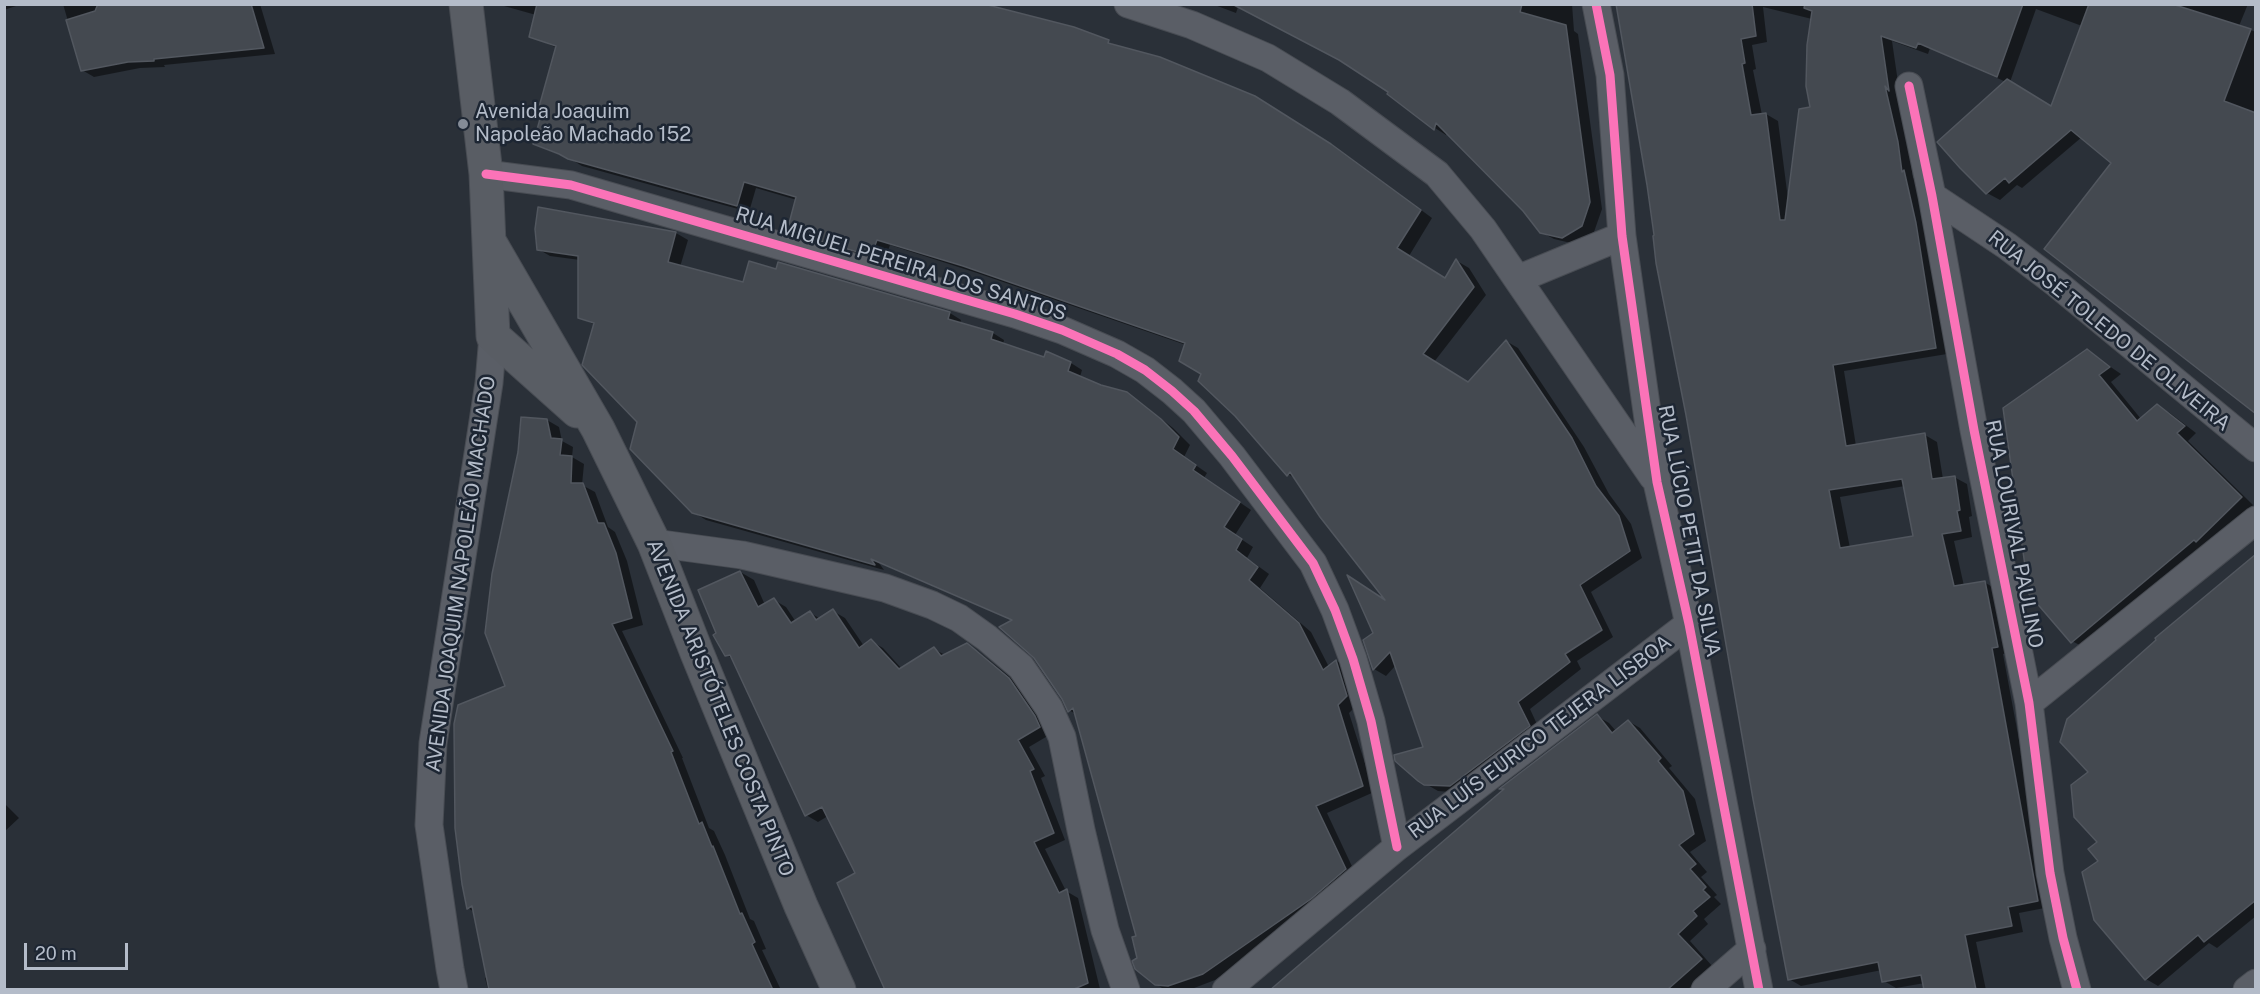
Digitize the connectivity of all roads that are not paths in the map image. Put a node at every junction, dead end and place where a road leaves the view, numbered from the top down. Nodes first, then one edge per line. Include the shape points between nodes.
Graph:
1 (466, 4) edge
2 (1128, 4) edge
3 (1596, 4) edge
4 (1909, 86) dead end
5 (486, 174) junction
6 (1932, 196) junction
7 (1622, 236) junction
8 (489, 241) junction
9 (1518, 279) junction
10 (493, 336) junction
11 (598, 429) junction
12 (2256, 448) edge
13 (1657, 482) junction
14 (2256, 520) edge
15 (654, 543) junction
16 (1689, 624) junction
17 (2029, 703) junction
18 (1397, 847) junction
19 (1752, 949) junction
20 (2256, 983) edge
21 (454, 990) edge
22 (839, 990) edge
23 (1126, 990) edge
24 (1226, 990) edge
25 (1705, 990) edge
26 (1759, 990) edge
27 (2077, 990) edge
28 (2247, 990) edge

1 - 5 main road
2 - 9 street via 1192,25 1268,58 1340,102 1437,174
3 - 7 street, RUA LÚCIO PETIT DA SILVA via 1610,75
4 - 6 street, RUA LOURIVAL PAULINO
5 - 8 main road
5 - 18 street, RUA MIGUEL PEREIRA DOS SANTOS via 571,185 1004,311 1062,330 1145,370 1194,411 1313,563 1353,659 1371,721
6 - 12 street, RUA JOSÉ TOLEDO DE OLIVEIRA via 2057,284
6 - 17 street, RUA LOURIVAL PAULINO
7 - 9 street
7 - 13 street, RUA LÚCIO PETIT DA SILVA
8 - 10 main road
8 - 11 main road, AVENIDA ARISTÓTELES COSTA PINTO
9 - 13 street
10 - 11 main road, AVENIDA ARISTÓTELES COSTA PINTO
10 - 21 street, AVENIDA JOAQUIM NAPOLEÃO MACHADO via 433,743 429,825
11 - 15 main road, AVENIDA ARISTÓTELES COSTA PINTO
13 - 16 street, RUA LÚCIO PETIT DA SILVA
14 - 17 street
15 - 22 main road, AVENIDA ARISTÓTELES COSTA PINTO
15 - 23 street via 742,555 885,588 959,618 1021,667 1049,708 1062,737 1105,930
16 - 18 street, RUA LUÍS EURICO TEJERA LISBOA
16 - 19 street, RUA LÚCIO PETIT DA SILVA
17 - 27 street, RUA LOURIVAL PAULINO via 2050,873
18 - 24 street, RUA LUÍS EURICO TEJERA LISBOA
19 - 25 street
19 - 26 street, RUA LÚCIO PETIT DA SILVA
20 - 28 street

